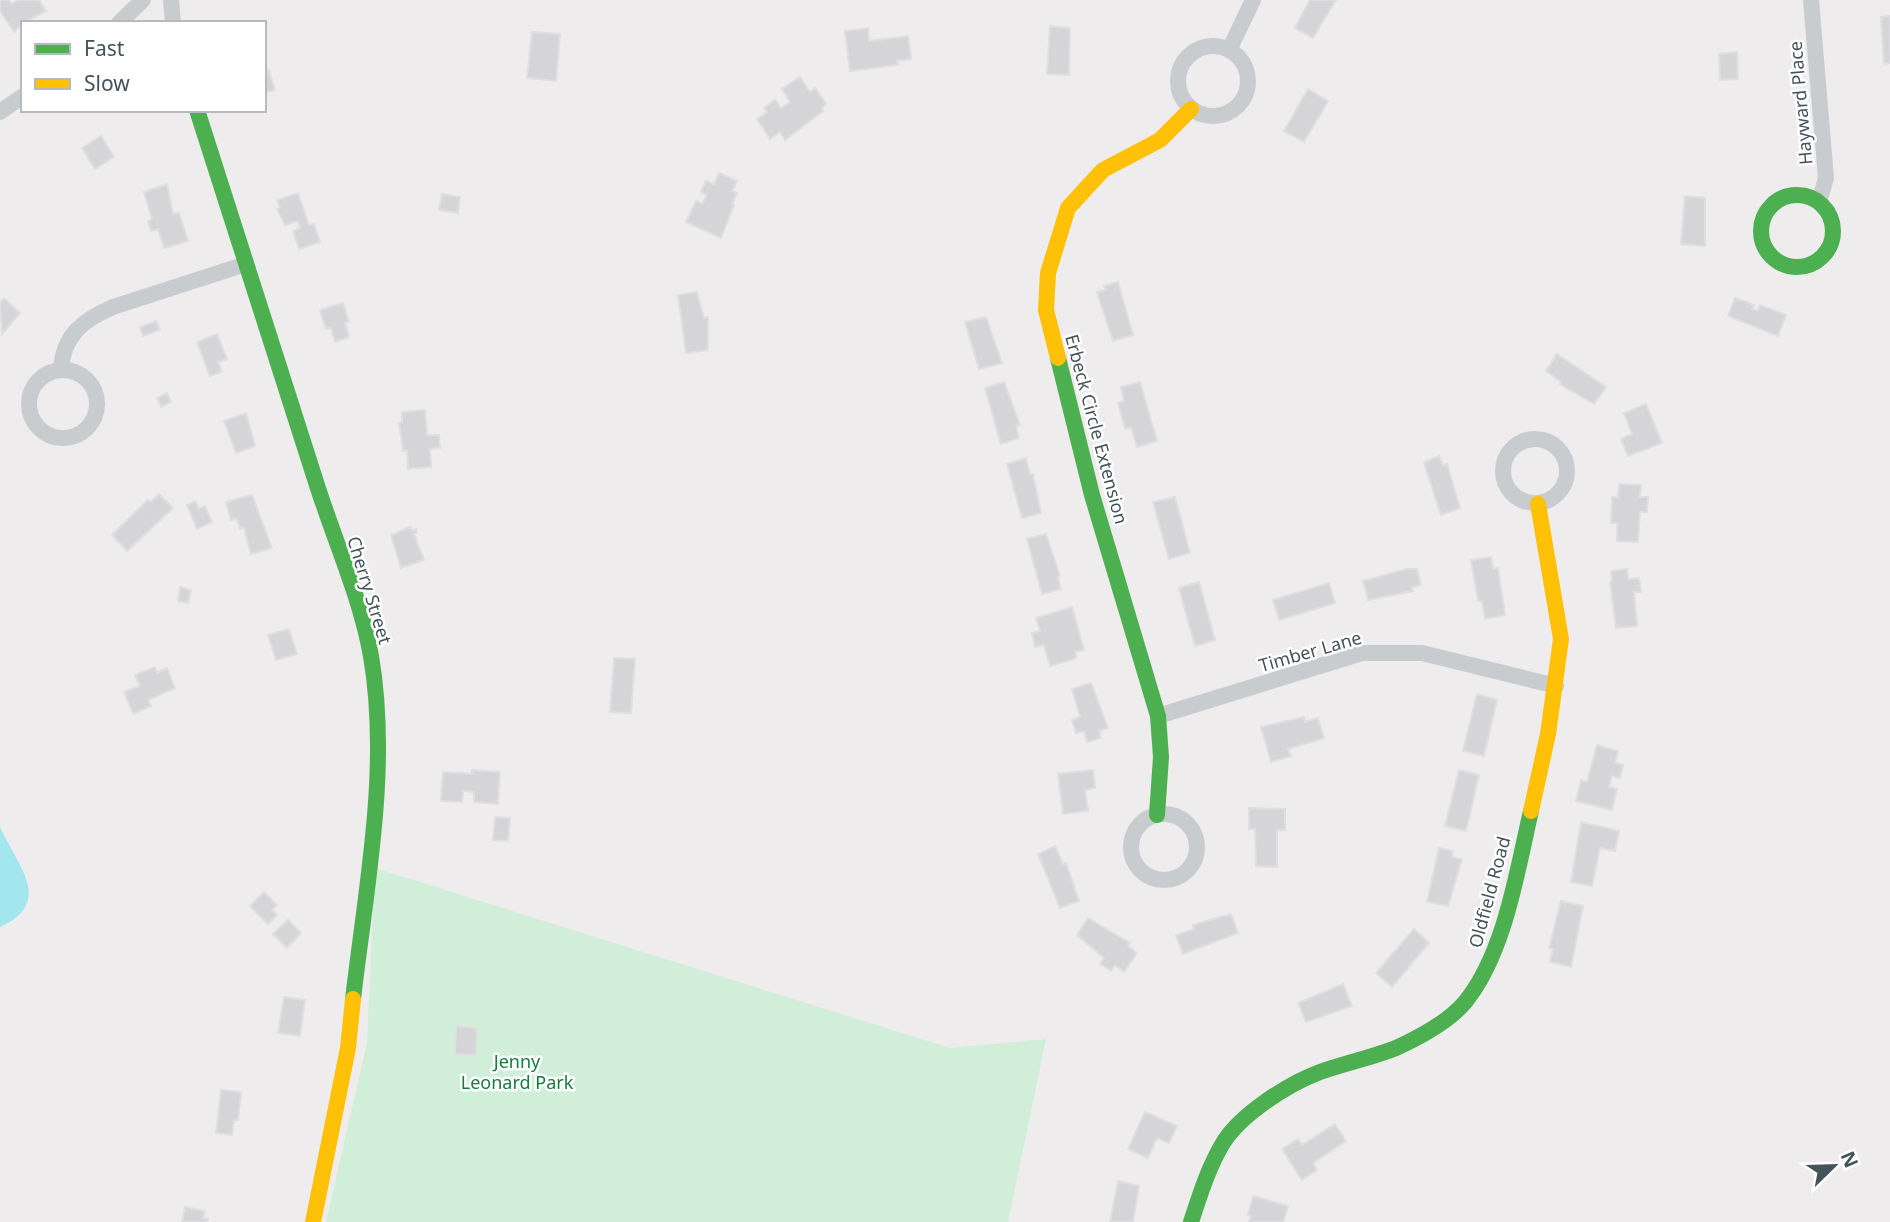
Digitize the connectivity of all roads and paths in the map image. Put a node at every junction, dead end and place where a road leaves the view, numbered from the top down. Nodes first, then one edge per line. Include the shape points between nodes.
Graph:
1 (143, 0) edge
2 (171, 0) edge
3 (1253, 0) edge
4 (1811, 0) edge
5 (121, 21) edge
6 (173, 21) edge
7 (1229, 50) junction
8 (21, 97) edge
9 (1191, 109) junction
10 (0, 112) edge
11 (198, 112) edge
12 (1819, 202) junction
13 (246, 264) junction
14 (61, 370) junction
15 (1538, 503) junction
16 (1556, 686) junction
17 (1158, 716) junction
18 (1157, 815) junction
19 (313, 1222) edge
20 (1191, 1222) edge

1 - 5 street
2 - 6 street
3 - 7 street
4 - 12 street, Hayward Place via 1826,178
7 - 9 street via 1205,47 1183,63 1178,85
7 - 9 street via 1247,73 1240,103 1224,115 1212,117
8 - 10 street
9 - 17 street, Erbeck Circle Extension via 1160,139 1103,170 1068,208 1048,273 1046,310 1092,495
11 - 13 street, Cherry Street
12 - 12 street via 1831,218 1830,247 1808,266 1780,263 1762,240 1767,211 1791,195
13 - 14 street via 92,317 68,338
13 - 19 street, Cherry Street via 360,610 376,702 374,812 348,1048
14 - 14 street via 40,379 29,406 43,432 65,439 87,430 97,402 88,381
15 - 15 street via 1558,495 1567,465 1557,447 1537,439 1510,452 1503,472 1510,491
15 - 16 street, Oldfield Road via 1561,639
16 - 17 street, Timber Lane via 1422,653 1362,653
16 - 20 street, Oldfield Road via 1516,877 1490,962 1465,1002 1422,1036 1275,1093 1224,1141
17 - 18 street, Erbeck Circle Extension
18 - 18 street via 1138,826 1131,846 1137,867 1145,875 1166,881 1193,864 1197,843 1187,823

